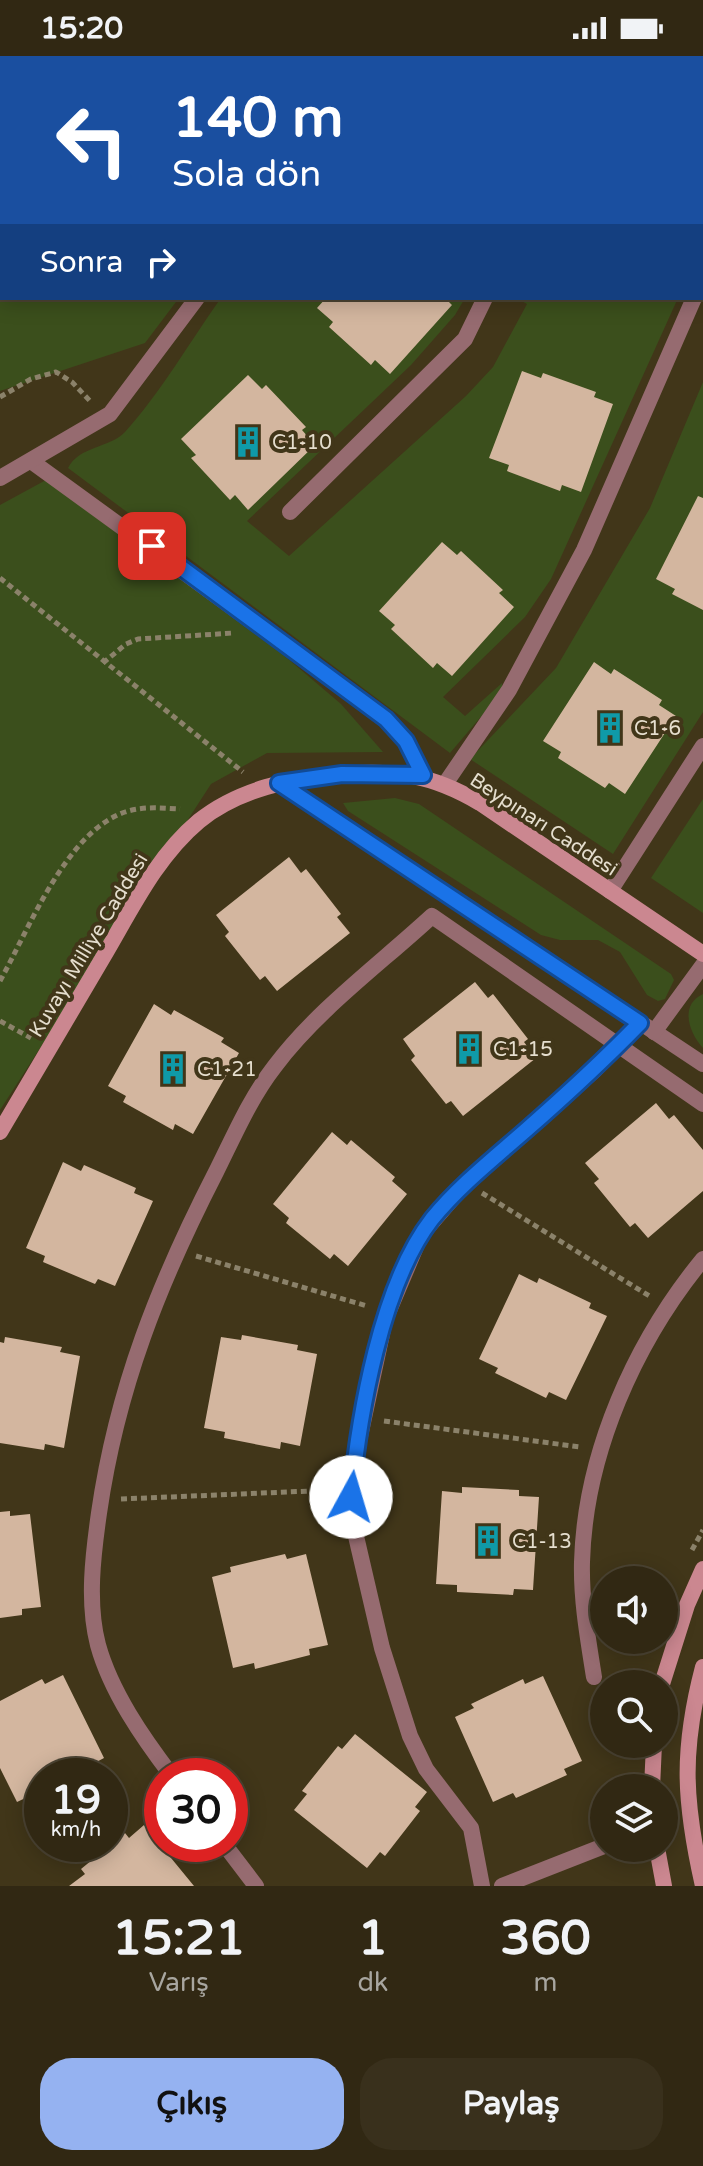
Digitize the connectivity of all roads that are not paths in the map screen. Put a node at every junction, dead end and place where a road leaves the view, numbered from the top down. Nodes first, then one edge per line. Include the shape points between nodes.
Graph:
1 (195, 300) edge
2 (484, 300) edge
3 (693, 300) edge
4 (31, 461) junction
5 (0, 478) edge
6 (290, 512) dead end
7 (703, 746) edge
8 (423, 775) junction
9 (445, 784) junction
10 (271, 786) junction
11 (610, 891) junction
12 (703, 954) edge
13 (703, 965) edge
14 (647, 1028) junction
15 (617, 1047) junction
16 (703, 1064) edge
17 (703, 1104) edge
18 (0, 1132) edge
19 (703, 1259) edge
20 (703, 1569) edge
21 (703, 1667) edge
22 (593, 1670) edge
23 (666, 1670) edge
24 (160, 1758) edge
25 (590, 1851) edge
26 (238, 1862) edge
27 (660, 1862) edge
28 (256, 1886) edge
29 (482, 1886) edge
30 (502, 1886) edge
31 (664, 1886) edge
32 (703, 1886) edge

1 - 4 street via 103,420
2 - 6 street via 465,339
3 - 9 street via 584,550 509,690
4 - 5 street
4 - 8 street via 386,719 406,741
7 - 11 street
8 - 9 street, Beypınarı Caddesi
8 - 10 street, Kuvayı Milliye Caddesi via 342,774
9 - 11 street, Beypınarı Caddesi
10 - 14 street
10 - 18 street, Kuvayı Milliye Caddesi via 201,819 163,859
11 - 12 street, Beypınarı Caddesi
13 - 14 street
14 - 15 street
14 - 16 street
15 - 17 street
15 - 24 street via 432,916 311,1027 251,1103 140,1336 101,1500 92,1597 98,1644 123,1701
15 - 29 street via 466,1183 421,1235 387,1312 363,1418 352,1519 382,1648 426,1769 471,1828
19 - 22 street via 625,1386 601,1450 582,1563
20 - 23 street
21 - 32 street via 685,1788
25 - 30 street
26 - 28 street
27 - 31 street

